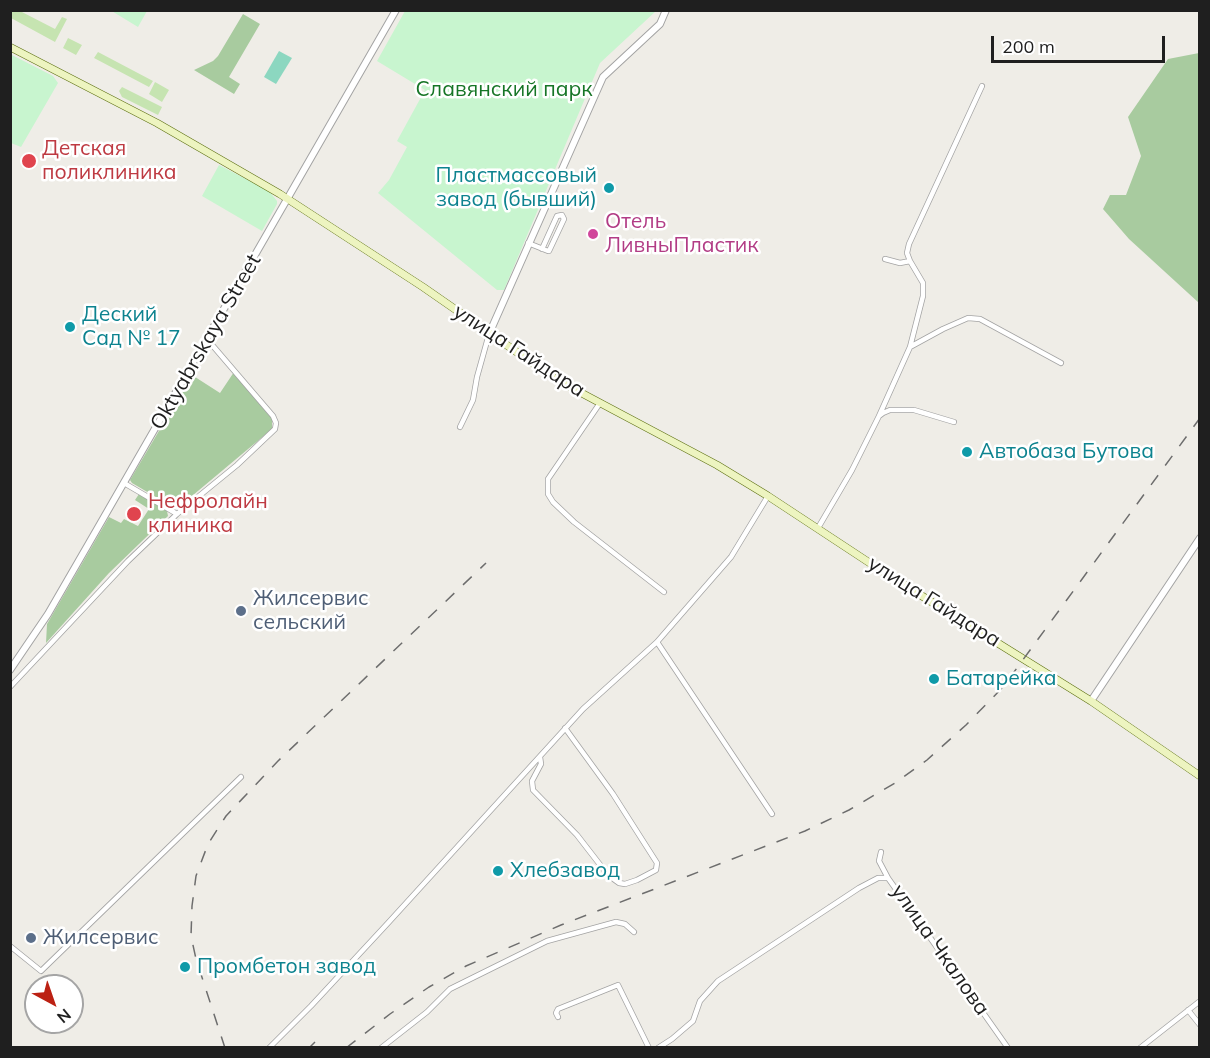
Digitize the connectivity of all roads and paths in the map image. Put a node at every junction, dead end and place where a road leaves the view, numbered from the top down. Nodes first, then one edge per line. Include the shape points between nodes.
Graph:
1 (396, 10) edge
2 (666, 10) edge
3 (10, 47) edge
4 (982, 86) dead end
5 (288, 199) junction
6 (528, 243) junction
7 (542, 249) junction
8 (885, 259) dead end
9 (910, 261) junction
10 (489, 334) junction
11 (207, 339) junction
12 (910, 347) junction
13 (1060, 363) dead end
14 (600, 403) junction
15 (879, 416) junction
16 (954, 422) dead end
17 (460, 427) dead end
18 (124, 483) junction
19 (768, 496) junction
20 (177, 514) junction
21 (818, 528) junction
22 (1200, 538) edge
23 (664, 592) dead end
24 (657, 642) junction
25 (10, 670) edge
26 (10, 687) edge
27 (1091, 701) junction
28 (566, 728) junction
29 (540, 757) junction
30 (1200, 776) edge
31 (241, 777) dead end
32 (772, 814) dead end
33 (881, 852) dead end
34 (888, 878) junction
35 (634, 932) dead end
36 (10, 946) edge
37 (1200, 1001) edge
38 (1188, 1010) junction
39 (558, 1017) dead end
40 (1200, 1025) edge
41 (1144, 1046) edge
42 (269, 1047) edge
43 (381, 1047) edge
44 (650, 1047) edge
45 (658, 1047) edge
46 (1008, 1047) edge

1 - 5 street, Oktyabrskaya Street
2 - 6 street via 660,24 603,77
3 - 5 main road, улица Гайдара via 157,123
4 - 9 street via 909,244
5 - 10 main road, улица Гайдара
5 - 11 street, Oktyabrskaya Street
6 - 7 street
6 - 10 street
7 - 7 street via 550,250 564,219 562,215 557,216
8 - 9 street
9 - 12 street via 920,275 923,289
10 - 14 main road, улица Гайдара via 557,380
10 - 17 street via 473,400
11 - 18 street, Oktyabrskaya Street
11 - 20 street via 276,423 272,434
12 - 13 street via 974,317
12 - 15 street
14 - 19 main road, улица Гайдара
14 - 23 street via 548,479 548,494 574,522
15 - 16 street via 886,411 914,410
15 - 21 street
18 - 20 street
18 - 25 street, Oktyabrskaya Street via 48,614
19 - 21 main road, улица Гайдара
19 - 24 street via 731,557
20 - 26 street
21 - 27 main road, улица Гайдара
22 - 27 street
24 - 28 street
24 - 32 street
27 - 30 main road, улица Гайдара
28 - 29 street
28 - 29 street via 631,822 657,864 656,870 625,884 608,875 577,835 533,790
29 - 42 street
31 - 36 street via 41,971
33 - 34 street, улица Чкалова via 879,861
34 - 45 street via 878,878 859,888 718,981 700,1001 693,1021
34 - 46 street, улица Чкалова
35 - 43 street via 616,922 547,941 450,989
37 - 38 street
38 - 40 street
38 - 41 street
39 - 44 street via 558,1009 618,985

